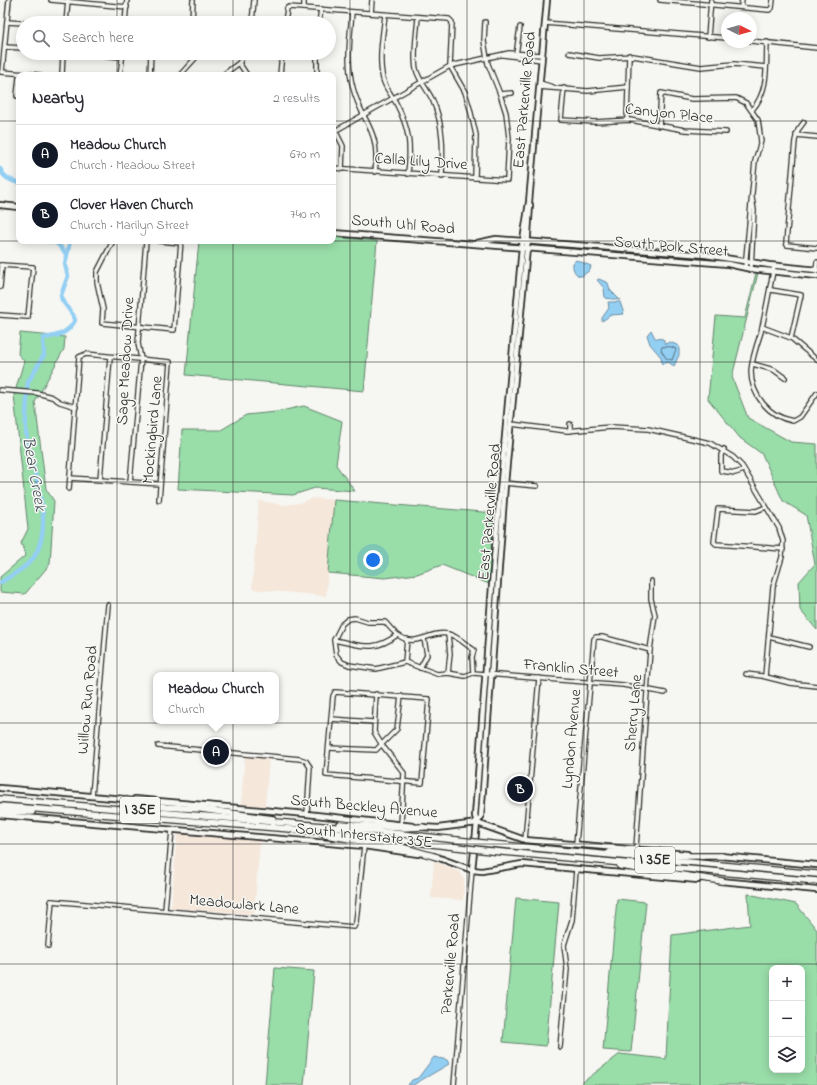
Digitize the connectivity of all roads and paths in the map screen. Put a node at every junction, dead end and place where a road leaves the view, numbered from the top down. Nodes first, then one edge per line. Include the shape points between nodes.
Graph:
1 (9, 0) edge
2 (51, 0) edge
3 (127, 0) edge
4 (193, 0) edge
5 (254, 0) edge
6 (304, 0) edge
7 (372, 0) edge
8 (546, 0) edge
9 (660, 0) edge
10 (742, 0) edge
11 (773, 0) edge
12 (68, 1) edge
13 (678, 1) edge
14 (711, 2) edge
15 (126, 7) junction
16 (742, 7) junction
17 (304, 8) junction
18 (321, 9) junction
19 (352, 12) junction
20 (371, 13) junction
21 (385, 14) junction
22 (67, 16) edge
23 (125, 16) edge
24 (192, 16) edge
25 (253, 16) edge
26 (286, 16) edge
27 (320, 16) edge
28 (418, 17) junction
29 (7, 22) junction
30 (485, 22) dead end
31 (16, 23) edge
32 (545, 23) junction
33 (520, 27) dead end
34 (708, 37) junction
35 (721, 38) edge
36 (757, 41) edge
37 (767, 42) junction
38 (5, 47) junction
39 (16, 48) edge
40 (817, 48) edge
41 (516, 53) junction
42 (569, 53) dead end
43 (502, 55) junction
44 (629, 56) junction
45 (486, 57) junction
46 (542, 57) junction
47 (516, 58) junction
48 (63, 60) edge
49 (122, 60) edge
50 (151, 60) edge
51 (193, 60) edge
52 (241, 60) edge
53 (281, 60) edge
54 (317, 60) edge
55 (239, 63) junction
56 (450, 66) junction
57 (766, 67) junction
58 (1, 72) edge
59 (62, 72) edge
60 (120, 72) edge
61 (150, 72) edge
62 (183, 72) edge
63 (227, 72) edge
64 (245, 72) edge
65 (280, 72) edge
66 (317, 72) edge
67 (16, 74) edge
68 (421, 82) junction
69 (539, 85) junction
70 (628, 87) junction
71 (564, 88) junction
72 (512, 93) dead end
73 (500, 94) junction
74 (394, 98) junction
75 (752, 110) junction
76 (364, 115) junction
77 (627, 120) junction
78 (804, 122) dead end
79 (659, 126) junction
80 (336, 130) edge
81 (726, 132) dead end
82 (336, 134) edge
83 (796, 135) junction
84 (817, 137) edge
85 (336, 168) edge
86 (342, 169) junction
87 (375, 172) junction
88 (408, 174) junction
89 (442, 177) junction
90 (475, 178) junction
91 (752, 195) junction
92 (0, 205) edge
93 (16, 207) edge
94 (336, 233) edge
95 (525, 241) junction
96 (111, 244) edge
97 (146, 244) edge
98 (181, 244) edge
99 (472, 244) junction
100 (747, 244) junction
101 (753, 244) junction
102 (522, 247) junction
103 (527, 248) junction
104 (817, 248) edge
105 (746, 261) junction
106 (752, 262) junction
107 (817, 262) edge
108 (1, 265) edge
109 (774, 266) junction
110 (745, 268) junction
111 (751, 269) junction
112 (817, 270) edge
113 (773, 272) junction
114 (816, 276) edge
115 (0, 287) edge
116 (771, 290) junction
117 (0, 315) edge
118 (139, 326) junction
119 (762, 327) junction
120 (791, 338) junction
121 (516, 341) junction
122 (110, 356) junction
123 (141, 359) junction
124 (817, 360) edge
125 (753, 364) junction
126 (785, 378) dead end
127 (0, 390) edge
128 (817, 393) edge
129 (76, 408) junction
130 (509, 424) junction
131 (570, 424) dead end
132 (570, 431) junction
133 (724, 449) junction
134 (744, 470) junction
135 (70, 478) junction
136 (100, 480) junction
137 (130, 482) junction
138 (503, 483) junction
139 (160, 484) junction
140 (537, 486) dead end
141 (69, 489) dead end
142 (159, 500) dead end
143 (766, 507) junction
144 (498, 547) junction
145 (783, 549) junction
146 (651, 581) dead end
147 (108, 605) dead end
148 (448, 634) junction
149 (397, 635) junction
150 (769, 637) junction
151 (407, 639) junction
152 (424, 639) junction
153 (334, 640) junction
154 (809, 647) dead end
155 (650, 650) junction
156 (405, 662) junction
157 (420, 668) junction
158 (448, 673) junction
159 (473, 673) junction
160 (485, 674) junction
161 (491, 674) junction
162 (746, 674) dead end
163 (765, 676) junction
164 (539, 678) junction
165 (590, 683) junction
166 (484, 686) junction
167 (817, 686) edge
168 (648, 691) junction
169 (665, 693) dead end
170 (376, 694) junction
171 (401, 696) junction
172 (489, 705) junction
173 (331, 719) junction
174 (373, 722) junction
175 (481, 734) junction
176 (488, 735) junction
177 (382, 745) junction
178 (158, 746) dead end
179 (329, 748) junction
180 (404, 782) junction
181 (0, 788) edge
182 (92, 796) junction
183 (0, 799) edge
184 (121, 799) junction
185 (476, 804) junction
186 (482, 804) junction
187 (0, 806) edge
188 (0, 811) edge
189 (307, 814) junction
190 (0, 815) edge
191 (110, 815) junction
192 (281, 823) junction
193 (477, 823) junction
194 (305, 824) junction
195 (401, 824) junction
196 (423, 827) junction
197 (172, 830) junction
198 (299, 830) junction
199 (525, 840) junction
200 (576, 844) junction
201 (364, 846) junction
202 (475, 846) joint
203 (636, 848) junction
204 (548, 850) junction
205 (722, 856) junction
206 (437, 857) junction
207 (588, 860) junction
208 (817, 865) edge
209 (472, 870) junction
210 (576, 870) junction
211 (817, 874) edge
212 (722, 881) junction
213 (817, 881) edge
214 (817, 890) edge
215 (165, 910) junction
216 (48, 946) dead end
217 (560, 1047) dead end
218 (454, 1085) edge

1 - 29 street
2 - 12 street
3 - 15 street
4 - 24 street
5 - 25 street
6 - 17 street
7 - 20 street
8 - 32 main road, East Parkerville Road
9 - 13 street
10 - 16 street
11 - 16 street via 772,8
12 - 15 street
12 - 22 street
13 - 14 street
14 - 16 street
14 - 34 street
15 - 23 street
17 - 18 street
17 - 26 street via 289,7
18 - 19 street
18 - 27 street
19 - 20 street
19 - 76 street via 348,59 353,90
20 - 21 street
21 - 28 street
21 - 74 street via 382,67 386,87
28 - 56 street via 449,18 452,22
28 - 68 street via 415,64
29 - 31 street
29 - 38 street
30 - 45 street
32 - 34 street
32 - 46 main road, East Parkerville Road
33 - 41 street
34 - 35 street
36 - 37 street
37 - 40 street
37 - 57 street
38 - 39 street
38 - 58 street
41 - 43 street
41 - 46 street
41 - 47 street
42 - 44 street via 599,58
43 - 45 street
43 - 47 street
44 - 57 street via 701,67 734,64
44 - 70 street
45 - 56 street
45 - 73 street
46 - 47 street
46 - 69 main road, East Parkerville Road
48 - 59 street
49 - 60 street
50 - 61 street
51 - 62 street
52 - 55 street
53 - 65 street
54 - 66 street
55 - 63 street
55 - 64 street
56 - 68 street
56 - 90 street via 465,92 476,135
57 - 75 street via 762,96
58 - 67 street
68 - 74 street
68 - 89 street via 432,100 442,127
69 - 71 street
69 - 95 main road, East Parkerville Road
70 - 71 street via 588,90
70 - 77 street
71 - 77 street, Canyon Place via 561,120
72 - 73 street
73 - 90 street, Calla Lily Drive via 506,113 509,138 507,180
74 - 76 street
74 - 88 street via 409,132
75 - 79 street via 736,98 692,99 661,94
75 - 91 street via 758,120 761,135 755,161
76 - 80 street
76 - 87 street via 376,143
77 - 79 street, Canyon Place
78 - 83 street
79 - 81 street, Canyon Place
82 - 86 street via 343,146
83 - 84 street
83 - 104 street via 787,245
85 - 86 street, Calla Lily Drive
86 - 87 street, Calla Lily Drive
87 - 88 street, Calla Lily Drive
88 - 89 street, Calla Lily Drive
89 - 90 street, Calla Lily Drive
91 - 100 street
91 - 101 street
92 - 93 main road
94 - 99 main road, South Uhl Road
95 - 99 main road, South Uhl Road via 496,239
95 - 102 main road, East Parkerville Road
95 - 103 main road, East Parkerville Road
95 - 105 main road, South Polk Street via 706,255
96 - 118 street via 97,272 103,309 102,323
97 - 118 street, Sage Meadow Drive
98 - 118 street via 174,330
99 - 102 main road, South Uhl Road
100 - 101 street
100 - 105 street
101 - 106 street
102 - 103 main road, South Polk Street
102 - 121 main road, East Parkerville Road
103 - 110 main road, South Polk Street via 721,263
103 - 121 main road, East Parkerville Road
105 - 106 main road, South Polk Street
105 - 110 street
106 - 109 main road, South Polk Street
106 - 111 street
107 - 112 street
108 - 115 street
108 - 117 street via 33,267 28,317
109 - 112 main road, South Polk Street
109 - 113 street
110 - 111 main road, South Polk Street
111 - 113 main road, South Polk Street
112 - 114 street
113 - 114 main road, South Polk Street
113 - 116 street
116 - 119 street
116 - 120 street via 801,295
118 - 123 street, Sage Meadow Drive via 138,343
119 - 120 street
119 - 125 street
120 - 124 street
121 - 130 main road, East Parkerville Road
122 - 123 street
122 - 129 street via 86,354 80,357
122 - 136 street
123 - 137 street, Sage Meadow Drive
123 - 139 street, Mockingbird Lane via 170,362
125 - 126 street via 774,370
125 - 128 street via 752,378 762,403 781,417 797,420
127 - 129 street via 37,393
129 - 135 street
130 - 132 street
130 - 138 main road, East Parkerville Road
131 - 132 street
132 - 133 street via 604,427 642,429 710,443
133 - 134 street
133 - 134 street via 721,455 721,472 735,474
134 - 143 street
135 - 136 street
135 - 141 street
136 - 137 street
137 - 139 street
138 - 140 street
138 - 144 main road, East Parkerville Road
139 - 142 street, Mockingbird Lane
143 - 145 street via 780,531
143 - 145 street via 756,511 717,509 714,543
144 - 160 main road, East Parkerville Road
144 - 161 main road, East Parkerville Road
145 - 150 street via 773,587
146 - 155 street, Sherry Lane via 651,599 655,615
147 - 182 street, Willow Run Road
148 - 152 street
148 - 158 street
148 - 159 street via 456,636 474,650
149 - 151 street
149 - 153 street via 378,646
149 - 153 street via 385,622 351,618 342,624
150 - 154 street
150 - 163 street
151 - 152 street
151 - 156 street
152 - 157 street via 427,655
153 - 156 street via 336,655 349,666 376,669
155 - 165 street, Lyndon Avenue via 596,636
155 - 168 street, Sherry Lane
156 - 157 street, Franklin Street
157 - 158 street, Franklin Street via 433,673
158 - 159 street, Franklin Street via 465,676
159 - 160 street, Franklin Street
160 - 161 street, Franklin Street
160 - 166 main road, East Parkerville Road
161 - 164 street, Franklin Street
161 - 172 main road, East Parkerville Road
162 - 163 street
163 - 167 street via 790,683
164 - 165 street, Franklin Street
164 - 199 street
165 - 168 street, Franklin Street via 623,685
165 - 200 street, Lyndon Avenue
166 - 172 main road via 486,703
166 - 175 main road, East Parkerville Road
168 - 169 street, Franklin Street
168 - 203 street, Sherry Lane
170 - 171 street
170 - 173 street via 335,692
170 - 174 street
171 - 177 street via 397,729
171 - 180 street via 429,699 422,783
172 - 176 main road, East Parkerville Road
173 - 174 street
173 - 179 street
174 - 177 street via 374,732
175 - 176 main road
175 - 185 main road, East Parkerville Road
176 - 186 main road, East Parkerville Road
177 - 179 street via 372,751
177 - 180 street via 403,770
178 - 189 street via 306,761 310,767
179 - 180 street via 326,775
180 - 195 street
181 - 182 main road, South Beckley Avenue
182 - 184 main road, South Beckley Avenue
183 - 192 highway, I 35E
184 - 189 main road, South Beckley Avenue
184 - 192 highway via 165,807 272,818
185 - 186 main road
185 - 193 main road, East Parkerville Road
186 - 193 main road, East Parkerville Road via 481,817
187 - 191 highway, I 35E
188 - 191 highway
189 - 195 main road, South Beckley Avenue
190 - 197 main road, South Interstate 35E
191 - 198 highway, I 35E
192 - 194 highway, I 35E
193 - 196 main road, South Beckley Avenue via 438,828
193 - 199 main road, South Beckley Avenue
193 - 202 main road, East Parkerville Road
194 - 196 highway via 315,821 403,828
194 - 204 highway, I 35E, bridge
195 - 196 main road, South Beckley Avenue
197 - 201 main road, South Interstate 35E
197 - 215 street
198 - 206 highway via 401,846
198 - 207 highway, I 35E, bridge
199 - 200 main road, South Beckley Avenue
200 - 203 main road, South Beckley Avenue
201 - 206 main road, South Interstate 35E
201 - 215 street, Meadowlark Lane via 354,927
202 - 209 main road, Parkerville Road
203 - 205 main road, South Beckley Avenue
204 - 205 highway
204 - 211 highway, I 35E
205 - 208 main road, South Beckley Avenue
206 - 209 main road, South Interstate 35E
207 - 212 highway
207 - 213 highway, I 35E
209 - 210 main road, South Interstate 35E via 482,871 522,864
209 - 218 street, Parkerville Road
210 - 212 main road, South Interstate 35E
210 - 217 street via 572,920 564,945 567,965
212 - 214 main road, South Interstate 35E
215 - 216 street, Meadowlark Lane via 52,901

